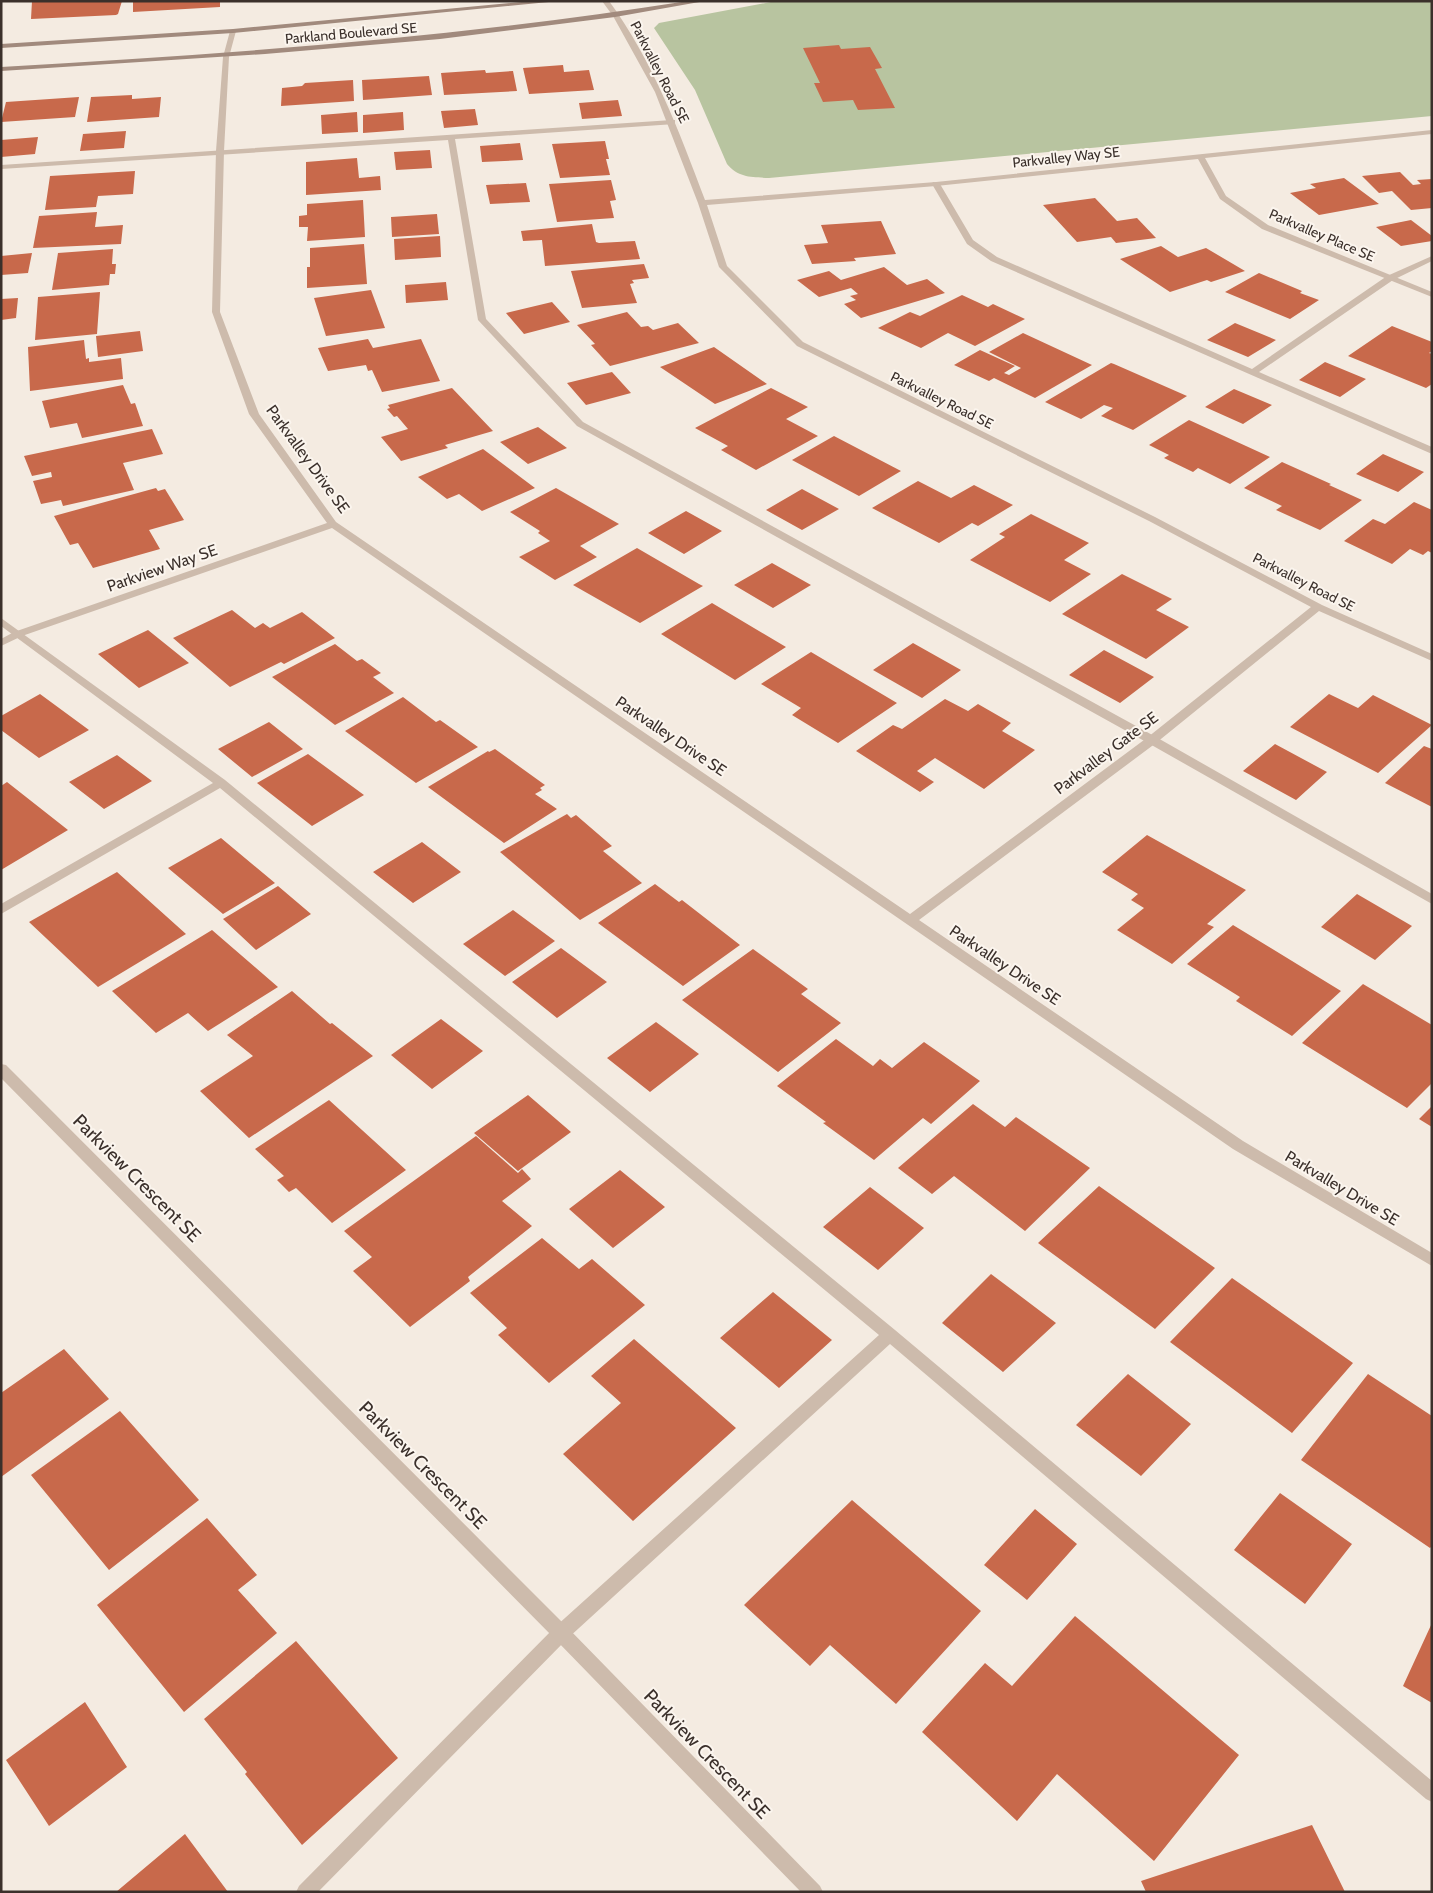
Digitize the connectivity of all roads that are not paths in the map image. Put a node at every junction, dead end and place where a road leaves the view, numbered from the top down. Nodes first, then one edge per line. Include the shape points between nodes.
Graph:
1 (556, 1) edge
2 (605, 1) edge
3 (702, 1) edge
4 (616, 16) junction
5 (233, 31) junction
6 (1, 46) edge
7 (226, 57) junction
8 (1, 69) edge
9 (672, 122) junction
10 (1432, 132) edge
11 (451, 138) junction
12 (220, 151) junction
13 (1200, 156) junction
14 (1, 167) edge
15 (936, 184) junction
16 (702, 203) junction
17 (1432, 258) edge
18 (1390, 278) junction
19 (1432, 295) edge
20 (1253, 372) junction
21 (1432, 451) edge
22 (333, 524) junction
23 (1318, 607) junction
24 (1, 621) edge
25 (18, 634) junction
26 (1, 643) edge
27 (1432, 658) edge
28 (1152, 740) junction
29 (221, 783) junction
30 (1432, 900) edge
31 (1, 910) edge
32 (911, 920) junction
33 (1, 1069) edge
34 (1432, 1260) edge
35 (890, 1335) junction
36 (561, 1633) junction
37 (1432, 1793) edge
38 (305, 1892) edge
39 (814, 1892) edge

1 - 5 street, Parkland Boulevard SE
2 - 4 street, Parkvalley Road SE
3 - 4 street, Parkland Boulevard SE
4 - 7 street, Parkland Boulevard SE via 392,43
4 - 9 street, Parkvalley Road SE via 659,92
5 - 6 street, Parkland Boulevard SE
5 - 7 street, Parkvalley Drive SE
7 - 8 street, Parkland Boulevard SE
7 - 12 street, Parkvalley Drive SE
9 - 11 street
9 - 16 street, Parkvalley Road SE
10 - 13 street, Parkvalley Way SE
11 - 12 street
11 - 28 street via 482,320 580,424
12 - 14 street
12 - 22 street, Parkvalley Drive SE via 216,312 254,414
13 - 15 street, Parkvalley Way SE
13 - 18 street, Parkvalley Place SE via 1222,197 1265,227
15 - 16 street, Parkvalley Way SE
15 - 20 street via 970,242 994,259
16 - 23 street, Parkvalley Road SE via 723,267 800,344 1152,519
17 - 18 street
18 - 19 street, Parkvalley Place SE
18 - 20 street
20 - 21 street
22 - 25 street, Parkview Way SE
22 - 32 street, Parkvalley Drive SE
23 - 27 street, Parkvalley Road SE
23 - 28 street, Parkvalley Gate SE
24 - 25 street
25 - 26 street, Parkview Way SE
25 - 29 street
28 - 30 street
28 - 32 street, Parkvalley Gate SE
29 - 31 street
29 - 35 street
32 - 34 street, Parkvalley Drive SE via 1238,1146
33 - 36 street, Parkview Crescent SE
35 - 36 street
35 - 37 street
36 - 38 street
36 - 39 street, Parkview Crescent SE

